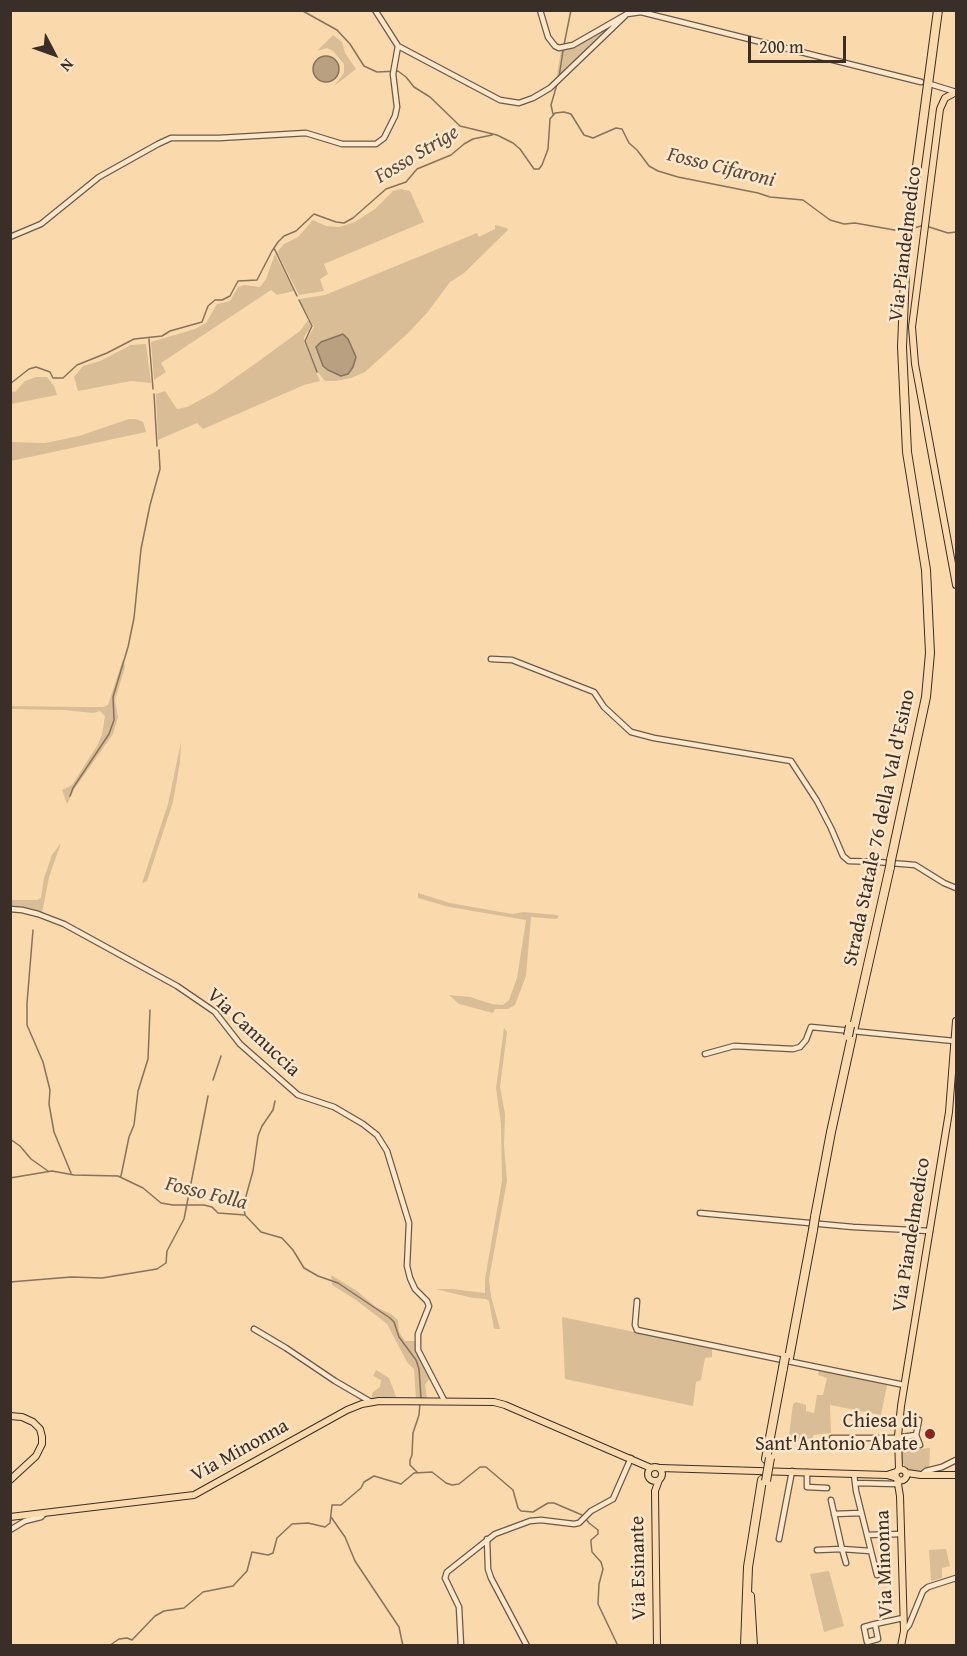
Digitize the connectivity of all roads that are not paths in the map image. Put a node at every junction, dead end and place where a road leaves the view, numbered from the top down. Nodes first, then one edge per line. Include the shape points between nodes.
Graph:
1 (375, 10) edge
2 (540, 10) edge
3 (936, 10) edge
4 (627, 14) junction
5 (398, 46) junction
6 (921, 82) dead end
7 (930, 84) dead end
8 (943, 88) junction
9 (957, 92) edge
10 (943, 101) junction
11 (10, 237) edge
12 (957, 585) edge
13 (491, 659) dead end
14 (957, 888) edge
15 (10, 909) edge
16 (957, 1021) edge
17 (954, 1041) junction
18 (705, 1054) dead end
19 (700, 1213) dead end
20 (930, 1231) junction
21 (637, 1300) dead end
22 (254, 1329) dead end
23 (904, 1385) junction
24 (444, 1400) junction
25 (371, 1402) junction
26 (10, 1416) edge
27 (919, 1420) dead end
28 (916, 1435) junction
29 (832, 1436) dead end
30 (898, 1436) junction
31 (920, 1445) dead end
32 (631, 1458) junction
33 (957, 1460) edge
34 (638, 1466) junction
35 (627, 1467) junction
36 (651, 1468) junction
37 (792, 1471) junction
38 (807, 1472) junction
39 (660, 1474) junction
40 (854, 1474) junction
41 (901, 1475) junction
42 (921, 1475) junction
43 (957, 1475) edge
44 (649, 1477) junction
45 (10, 1480) edge
46 (764, 1480) junction
47 (855, 1483) junction
48 (827, 1488) dead end
49 (655, 1491) junction
50 (831, 1500) dead end
51 (45, 1513) junction
52 (861, 1513) junction
53 (834, 1514) junction
54 (10, 1517) edge
55 (10, 1530) edge
56 (900, 1534) junction
57 (867, 1535) junction
58 (486, 1539) junction
59 (779, 1539) dead end
60 (842, 1549) junction
61 (817, 1550) dead end
62 (870, 1551) junction
63 (846, 1563) dead end
64 (876, 1575) dead end
65 (957, 1578) edge
66 (903, 1618) junction
67 (875, 1624) dead end
68 (904, 1631) junction
69 (461, 1646) edge
70 (527, 1646) edge
71 (657, 1646) edge
72 (745, 1646) edge
73 (751, 1646) edge
74 (901, 1646) edge

1 - 5 street
2 - 4 street via 551,42 562,48
3 - 46 highway, Strada Statale 76 della Val d'Esino, bridge via 906,248 902,335 907,452 926,570 930,652 926,697 827,1131
4 - 5 street via 557,82 519,103 500,99
4 - 6 street via 650,14
5 - 11 street via 393,67 395,116 384,138 376,144 342,144 306,133 171,138 99,177 41,224
7 - 8 street
8 - 9 street
8 - 10 street
9 - 10 main road
10 - 12 main road, Via Piandelmedico via 913,311 913,348
13 - 14 street via 512,660 594,692 631,732 790,761 849,861 915,865
15 - 24 street, Via Cannuccia via 64,924 177,986 214,1012 245,1050 298,1095 334,1107 377,1135 387,1151 409,1223 410,1278 429,1306 418,1334 418,1350
16 - 17 main road, Via Piandelmedico
17 - 18 street via 811,1028 806,1040 793,1049 734,1046
17 - 20 main road, Via Piandelmedico via 949,1112
19 - 20 street
20 - 23 main road, Via Piandelmedico
21 - 23 street via 637,1330
22 - 25 street
23 - 30 main road, Via Piandelmedico
24 - 25 main road, Via Minonna
24 - 32 main road, Via Minonna via 505,1405
25 - 51 main road, Via Minonna via 347,1410 194,1495
26 - 45 main road via 33,1422 42,1444 36,1456
27 - 28 street
28 - 30 street
28 - 31 street
29 - 30 street
30 - 41 main road, Via Piandelmedico
32 - 34 main road, Via Minonna
32 - 35 street
32 - 36 main road, Via Minonna
33 - 42 street
34 - 35 street
34 - 44 main road, Via Minonna
35 - 58 street via 613,1499 574,1524 530,1521
36 - 39 main road
36 - 44 main road
37 - 38 main road
37 - 39 main road via 670,1469
37 - 59 street
38 - 40 main road
38 - 48 street via 807,1487
39 - 44 main road via 653,1481
39 - 49 main road, Via Esinante
40 - 41 main road
40 - 47 street
41 - 42 main road
41 - 47 street
41 - 56 main road, Via Minonna
42 - 43 main road
44 - 49 main road, Via Esinante
46 - 72 highway, Strada Statale 76 della Val d'Esino via 748,1567
46 - 73 highway, Strada Statale 76 della Val d'Esino via 750,1592
47 - 52 street
49 - 71 main road, Via Esinante
50 - 53 street
51 - 54 main road, Via Minonna
51 - 55 street
52 - 53 street
52 - 57 street
53 - 60 street
56 - 57 street
56 - 66 main road, Via Minonna
57 - 62 street
58 - 69 street via 445,1575 459,1607
58 - 70 street via 488,1569 494,1586
60 - 61 street
60 - 62 street
60 - 63 street
62 - 64 street
65 - 68 street, Via Minonna via 923,1591
66 - 67 street
66 - 68 main road, Via Minonna
68 - 74 main road, Via Minonna

